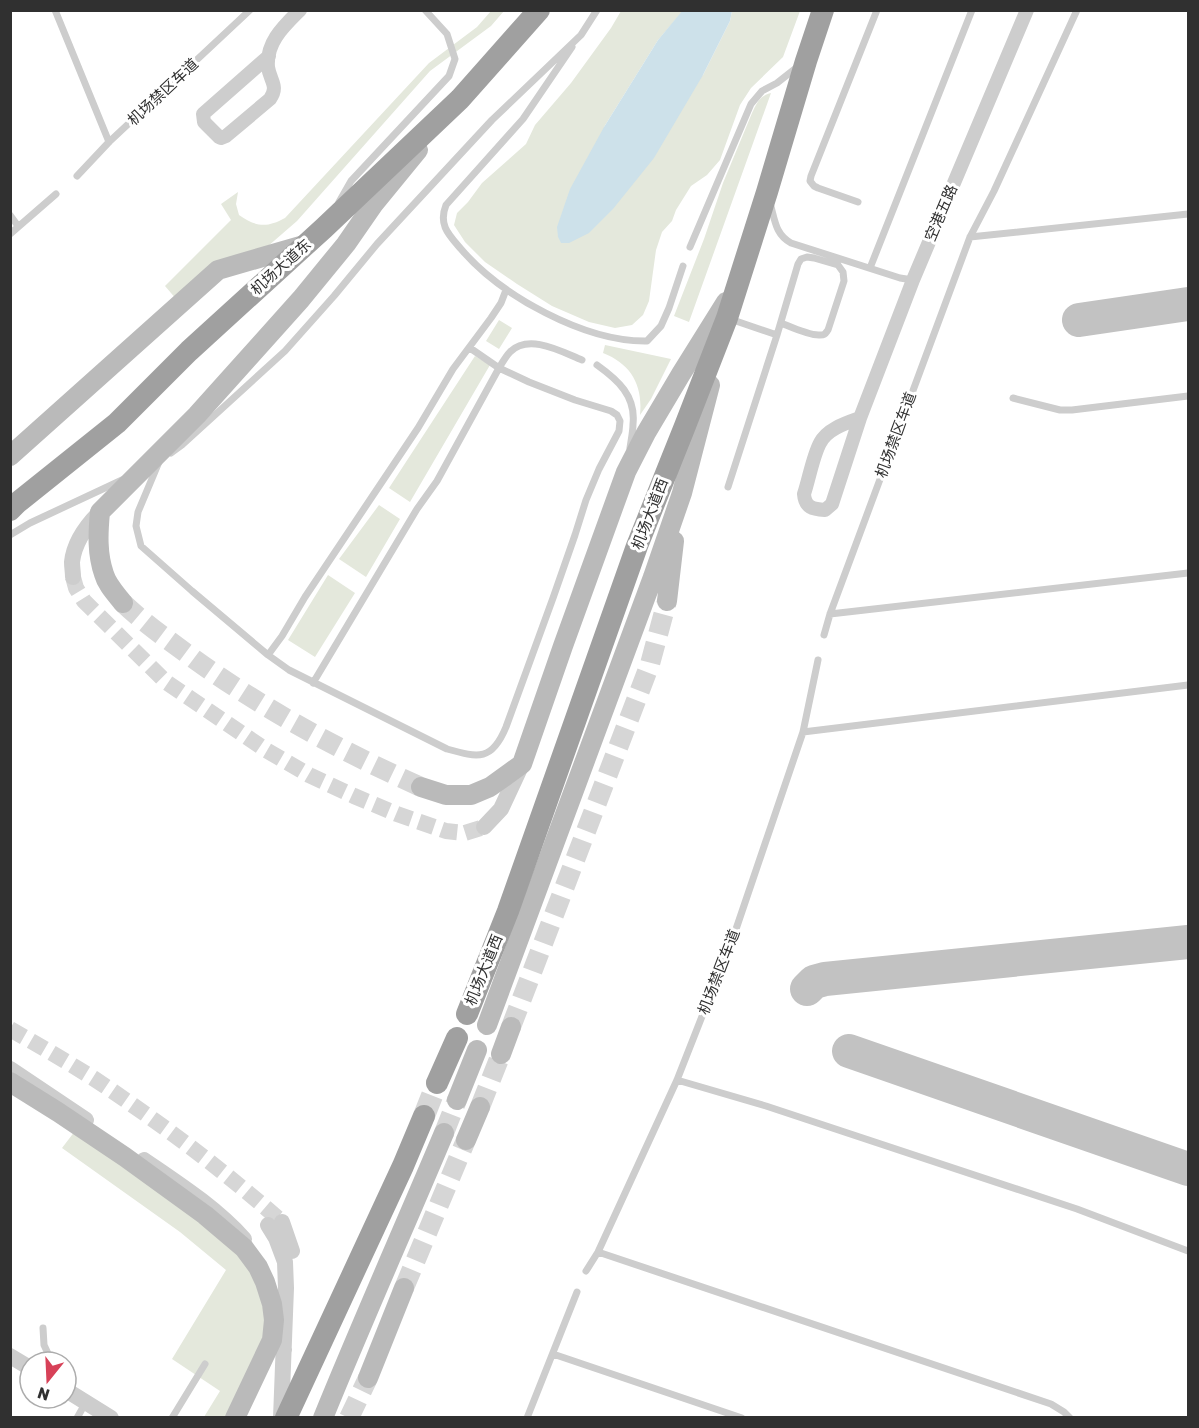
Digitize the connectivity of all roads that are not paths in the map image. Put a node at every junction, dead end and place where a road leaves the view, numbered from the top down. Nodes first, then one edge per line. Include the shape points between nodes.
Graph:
1 (55, 10) edge
2 (250, 10) edge
3 (300, 10) edge
4 (425, 10) edge
5 (533, 10) edge
6 (539, 10) edge
7 (597, 10) edge
8 (823, 10) edge
9 (877, 10) edge
10 (972, 10) edge
11 (1027, 10) edge
12 (1077, 10) edge
13 (581, 35) junction
14 (510, 43) junction
15 (269, 56) junction
16 (806, 61) junction
17 (460, 99) junction
18 (109, 142) junction
19 (77, 176) dead end
20 (767, 192) junction
21 (56, 194) dead end
22 (858, 202) dead end
23 (1188, 214) edge
24 (10, 215) edge
25 (18, 226) junction
26 (324, 228) junction
27 (10, 234) edge
28 (970, 237) junction
29 (307, 244) junction
30 (690, 247) dead end
31 (683, 266) dead end
32 (870, 268) junction
33 (913, 280) junction
34 (737, 285) junction
35 (506, 290) junction
36 (727, 318) junction
37 (781, 323) junction
38 (777, 335) junction
39 (470, 348) junction
40 (582, 360) dead end
41 (597, 365) dead end
42 (499, 368) junction
43 (1188, 396) edge
44 (1014, 398) dead end
45 (860, 418) junction
46 (10, 456) edge
47 (159, 462) junction
48 (626, 472) junction
49 (728, 487) dead end
50 (682, 493) junction
51 (10, 510) edge
52 (100, 512) junction
53 (10, 535) edge
54 (1188, 573) edge
55 (74, 577) tunnel mouth
56 (667, 601) tunnel mouth
57 (123, 603) tunnel mouth
58 (830, 614) junction
59 (824, 635) dead end
60 (268, 656) junction
61 (818, 660) dead end
62 (313, 683) junction
63 (1188, 685) edge
64 (803, 732) junction
65 (522, 764) junction
66 (421, 787) tunnel mouth
67 (484, 827) tunnel mouth
68 (467, 1014) dead end
69 (487, 1025) dead end
70 (511, 1027) tunnel mouth
71 (457, 1038) dead end
72 (477, 1050) dead end
73 (501, 1054) tunnel mouth
74 (10, 1069) edge
75 (677, 1080) junction
76 (10, 1082) edge
77 (437, 1083) tunnel mouth
78 (457, 1100) tunnel mouth
79 (480, 1107) tunnel mouth
80 (424, 1116) tunnel mouth
81 (444, 1133) tunnel mouth
82 (466, 1140) tunnel mouth
83 (275, 1223) tunnel mouth
84 (1188, 1251) edge
85 (598, 1252) junction
86 (586, 1271) dead end
87 (404, 1288) tunnel mouth
88 (577, 1292) dead end
89 (43, 1328) dead end
90 (278, 1345) junction
91 (46, 1350) edge
92 (554, 1354) junction
93 (206, 1364) dead end
94 (368, 1378) tunnel mouth
95 (78, 1397) edge
96 (86, 1402) junction
97 (77, 1418) edge
98 (111, 1418) edge
99 (172, 1418) edge
100 (235, 1418) edge
101 (281, 1418) edge
102 (286, 1418) edge
103 (323, 1418) edge
104 (527, 1418) edge
105 (742, 1418) edge
106 (1070, 1418) edge

1 - 18 lane
2 - 18 lane, 机场禁区车道
3 - 15 street via 276,36
4 - 26 lane via 447,34 455,59 449,76 351,180
5 - 14 lane
6 - 14 highway, 机场大道东
7 - 13 lane
8 - 16 highway, 机场大道西
9 - 22 lane via 810,181 818,188
10 - 32 lane
11 - 33 street, 空港五路
12 - 28 lane, 机场禁区车道
13 - 35 lane via 523,119 442,213 445,231 468,258
13 - 47 lane via 492,120 285,351
14 - 17 highway, 机场大道东
15 - 15 street via 275,90 270,99 219,137 203,114
16 - 20 highway, 机场大道西
16 - 30 lane via 762,91 751,104
17 - 26 highway, 机场大道东
17 - 52 main road via 301,299 196,415
18 - 19 lane, 机场禁区车道
20 - 32 lane via 783,238
20 - 34 highway, 机场大道西
21 - 25 lane
23 - 28 lane
24 - 25 lane
25 - 27 lane
26 - 29 highway, 机场大道东
28 - 58 lane, 机场禁区车道
29 - 46 main road via 218,270
29 - 51 highway, 机场大道东 via 189,351 117,423
31 - 35 lane via 661,326 647,341 631,341 573,325
32 - 33 lane
33 - 45 street, 空港五路
34 - 36 highway, 机场大道西
34 - 48 main road
35 - 39 lane
36 - 38 lane
36 - 50 main road
36 - 68 highway, 机场大道西 via 637,546 508,911
37 - 37 lane via 801,260 807,257 838,265 844,281 824,335
37 - 38 lane
38 - 49 lane
39 - 42 lane
39 - 60 lane
40 - 42 lane via 525,344 510,351
41 - 48 lane via 619,382 632,406 634,423
42 - 62 lane via 436,481
42 - 62 lane via 550,391 611,411 620,421 586,500 500,742 490,752 478,755 447,749
43 - 44 lane via 1072,410
45 - 45 street, 空港五路 via 838,427 820,442 804,494 808,506 825,510 832,504
47 - 53 lane
47 - 60 lane via 138,512 136,526 141,546
48 - 65 main road
50 - 56 main road
50 - 69 main road
52 - 55 street via 87,525 76,547
52 - 57 main road via 99,553 104,576
54 - 58 lane
58 - 59 lane, 机场禁区车道
60 - 62 lane
61 - 64 lane, 机场禁区车道
63 - 64 lane
64 - 75 lane, 机场禁区车道 via 734,935
65 - 66 main road via 490,787 471,795 446,795
65 - 67 street via 501,809
70 - 73 main road
71 - 77 highway
72 - 78 main road
74 - 90 street via 228,1222 260,1257 276,1297
75 - 84 lane via 1077,1209
75 - 85 lane, 机场禁区车道
76 - 90 main road via 125,1157 244,1248 265,1282
79 - 82 main road
80 - 102 highway
81 - 103 main road
83 - 90 street via 291,1248 295,1267
85 - 86 lane, 机场禁区车道
85 - 106 lane via 1051,1404
87 - 94 main road
88 - 92 lane
89 - 91 lane
90 - 100 main road
90 - 101 street
92 - 104 lane
92 - 105 lane
93 - 99 lane
95 - 96 street
96 - 97 lane
96 - 98 street

